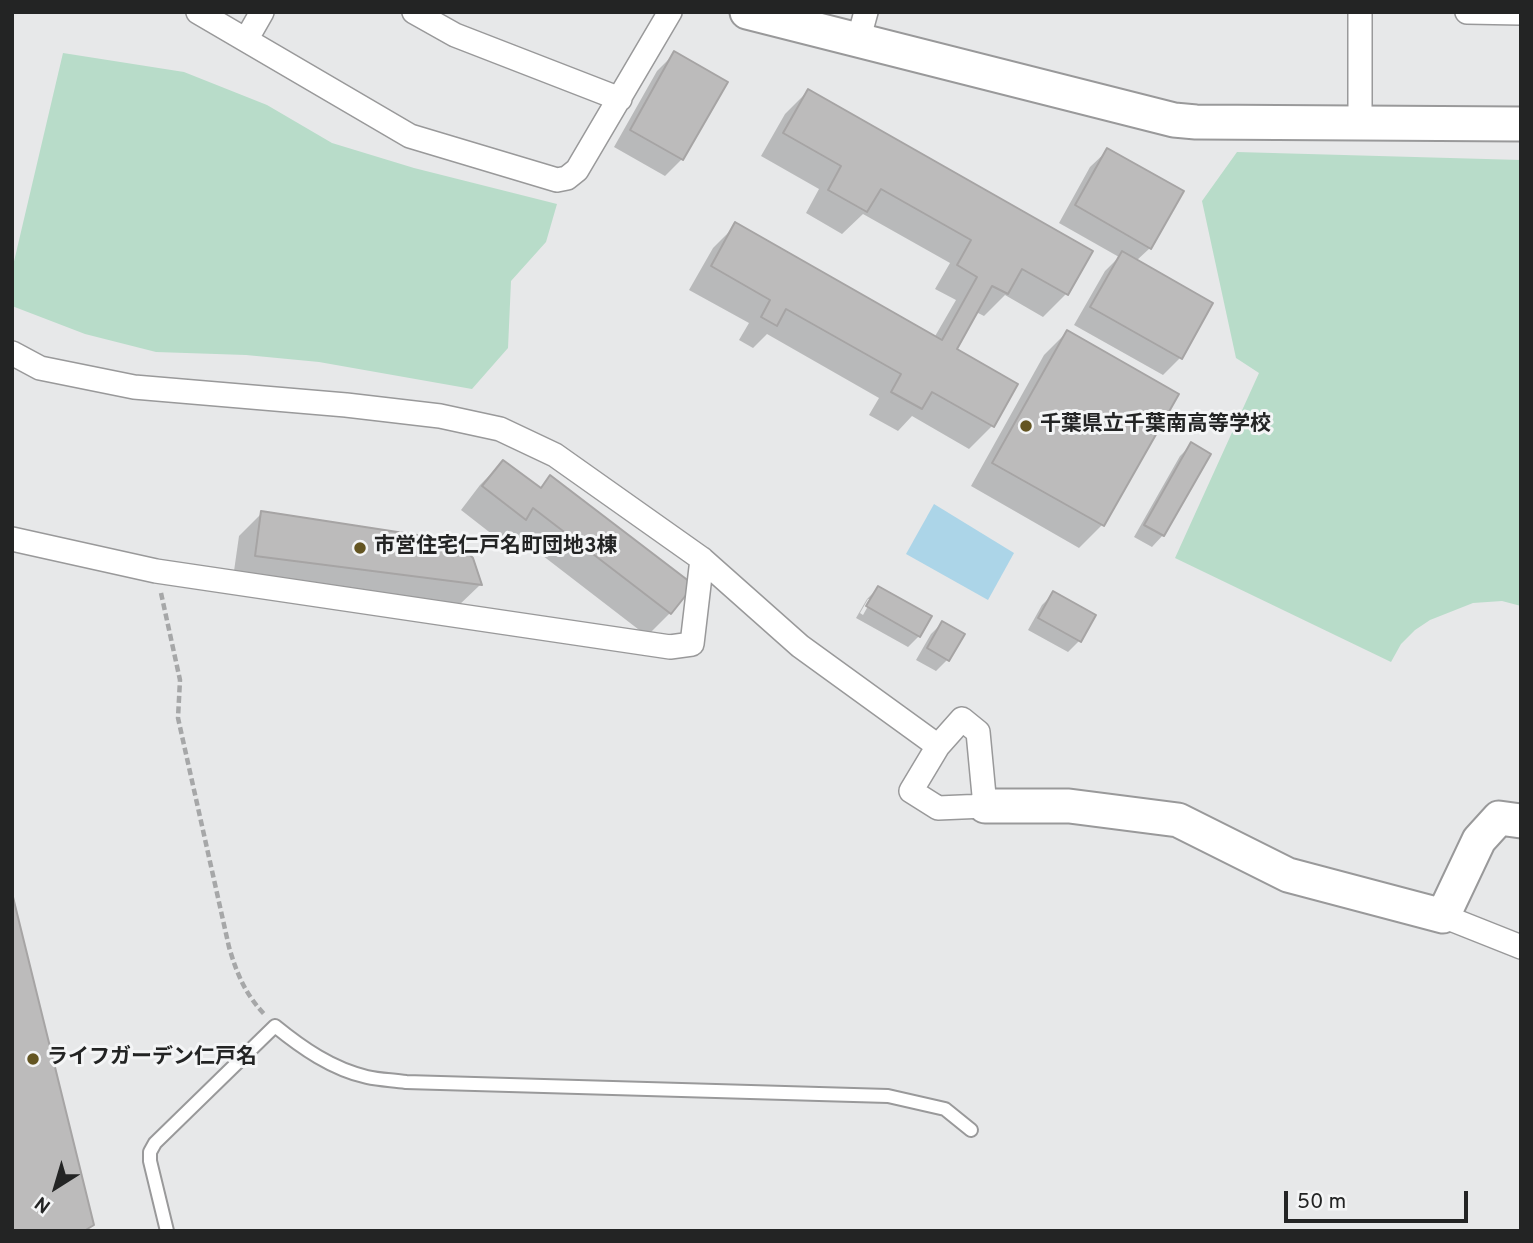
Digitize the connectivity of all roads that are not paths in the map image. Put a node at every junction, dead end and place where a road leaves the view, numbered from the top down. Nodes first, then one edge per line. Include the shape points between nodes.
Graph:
1 (198, 12) edge
2 (262, 12) edge
3 (414, 12) edge
4 (670, 12) edge
5 (747, 12) edge
6 (1360, 12) edge
7 (1467, 12) edge
8 (1521, 13) edge
9 (862, 27) edge
10 (246, 40) junction
11 (620, 99) junction
12 (1360, 123) junction
13 (1521, 124) edge
14 (12, 353) edge
15 (12, 540) edge
16 (702, 559) junction
17 (938, 746) junction
18 (985, 806) junction
19 (1521, 821) edge
20 (1443, 916) junction
21 (1521, 947) edge
22 (971, 1130) dead end
23 (167, 1231) edge

1 - 10 street
2 - 10 street
3 - 11 street via 455,36
4 - 11 street
5 - 9 street
6 - 12 street
7 - 8 street
9 - 12 street via 1174,120
10 - 11 street via 410,136 556,180 577,170
12 - 13 street
14 - 16 street via 40,368 134,387 427,414 500,429 555,455
15 - 16 street via 156,571 670,646 692,644
16 - 17 street via 800,646
17 - 18 street via 962,719 978,732
17 - 18 street via 911,791 938,808
18 - 20 street via 1069,806 1178,820 1288,875
19 - 20 street via 1499,818 1479,839
20 - 21 street
22 - 23 lane via 945,1109 888,1096 406,1082 366,1077 330,1063 275,1026 150,1152

